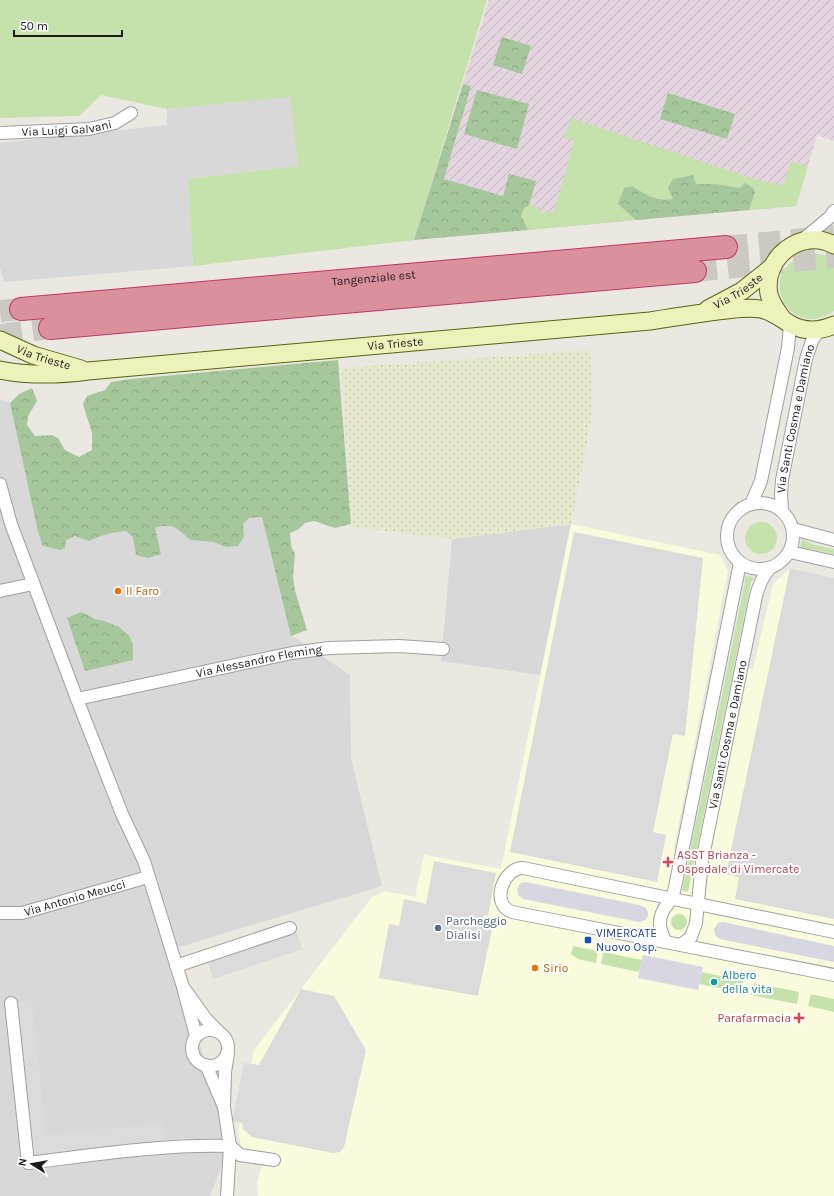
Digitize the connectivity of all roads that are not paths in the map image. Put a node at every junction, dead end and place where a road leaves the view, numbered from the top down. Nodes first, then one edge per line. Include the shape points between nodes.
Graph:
1 (131, 113) dead end
2 (0, 134) edge
3 (834, 211) edge
4 (802, 241) junction
5 (834, 245) edge
6 (726, 247) tunnel mouth
7 (772, 267) junction
8 (695, 270) tunnel mouth
9 (21, 309) tunnel mouth
10 (701, 313) junction
11 (786, 321) junction
12 (50, 328) tunnel mouth
13 (827, 328) edge
14 (0, 340) edge
15 (0, 370) edge
16 (88, 371) junction
17 (0, 484) edge
18 (751, 504) junction
19 (782, 510) junction
20 (793, 529) junction
21 (834, 540) edge
22 (790, 552) junction
23 (834, 562) edge
24 (740, 563) junction
25 (770, 569) junction
26 (33, 584) junction
27 (0, 590) edge
28 (443, 648) dead end
29 (77, 699) junction
30 (148, 877) junction
31 (672, 898) junction
32 (699, 904) junction
33 (0, 913) edge
34 (290, 928) dead end
35 (834, 932) edge
36 (666, 942) junction
37 (681, 945) junction
38 (176, 966) junction
39 (834, 975) edge
40 (183, 987) junction
41 (11, 1003) dead end
42 (218, 1031) junction
43 (196, 1036) junction
44 (228, 1050) junction
45 (206, 1066) junction
46 (224, 1108) junction
47 (230, 1146) junction
48 (274, 1160) dead end
49 (227, 1196) edge

1 - 2 street, Via Luigi Galvani via 115,123 89,129
3 - 4 street
4 - 5 street, Via Trieste via 815,239
4 - 7 street, Via Trieste via 789,246 779,255
6 - 9 highway, Tangenziale est
7 - 10 street, Via Trieste via 742,291
7 - 11 street, Via Trieste via 768,280 769,294 774,307
8 - 12 highway, Tangenziale est
10 - 11 street, Via Trieste via 759,308
10 - 16 street, Via Trieste via 650,322
11 - 13 street, Via Trieste via 809,330
11 - 18 street, Via Santi Cosma e Damiano via 788,348 761,481
13 - 19 street, Via Santi Cosma e Damiano via 812,341 806,359 782,480
14 - 16 street, Via Trieste via 33,355
15 - 16 street, Via Trieste via 40,375
17 - 26 street via 11,524
18 - 19 street, Via Santi Cosma e Damiano via 762,502
18 - 24 street via 741,508 729,525 728,546
19 - 20 street, Via Santi Cosma e Damiano
20 - 21 street
20 - 22 street via 794,541
22 - 23 street
22 - 25 street, Via Santi Cosma e Damiano
24 - 25 street via 759,570
24 - 31 street, Via Santi Cosma e Damiano
25 - 32 street, Via Santi Cosma e Damiano via 764,575 756,596 702,861
26 - 27 street
26 - 29 street
28 - 29 street, Via Alessandro Fleming via 329,648 292,653
29 - 30 street via 122,814 144,861
30 - 33 street, Via Antonio Meucci via 22,913
30 - 38 street
31 - 32 street
31 - 36 street, Via Santi Cosma e Damiano via 660,917 659,926
31 - 36 street via 524,868 512,870 501,892 504,908 512,912
32 - 35 street
32 - 37 street, Via Santi Cosma e Damiano via 694,931
34 - 38 street
36 - 37 street
37 - 39 street
38 - 40 street
40 - 42 street
40 - 43 street
41 - 47 street via 28,1162 165,1148
42 - 43 street via 206,1030
42 - 44 street via 226,1039
43 - 45 street via 193,1054
44 - 45 street via 223,1061
44 - 46 street
45 - 46 street
46 - 47 street
47 - 48 street via 240,1155
47 - 49 street

